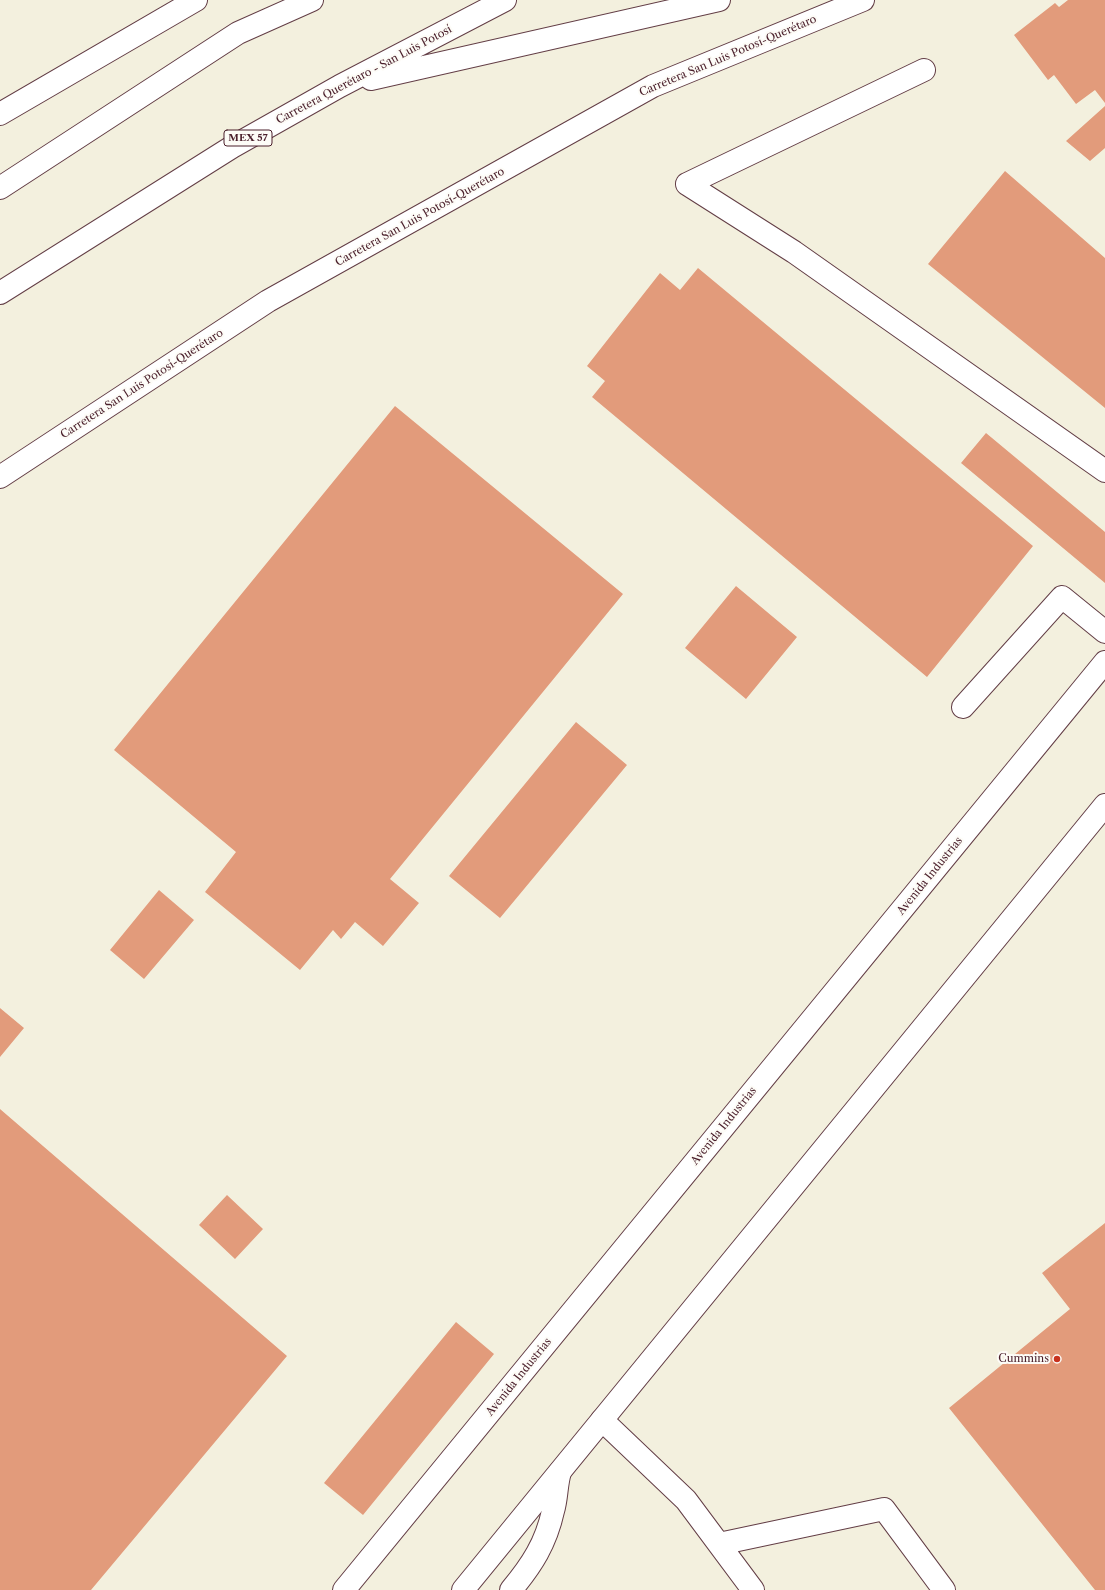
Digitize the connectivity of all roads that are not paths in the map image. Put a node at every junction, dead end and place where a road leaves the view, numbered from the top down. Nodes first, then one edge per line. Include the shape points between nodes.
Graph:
1 (196, 0) edge
2 (312, 0) edge
3 (505, 0) edge
4 (720, 0) edge
5 (863, 0) edge
6 (924, 70) dead end
7 (340, 86) junction
8 (0, 114) edge
9 (0, 188) edge
10 (0, 293) edge
11 (1105, 471) edge
12 (0, 477) edge
13 (1105, 632) edge
14 (1105, 662) edge
15 (963, 707) dead end
16 (1105, 805) edge
17 (602, 1420) junction
18 (560, 1472) junction
19 (719, 1544) junction
20 (344, 1590) edge
21 (463, 1590) edge
22 (511, 1590) edge
23 (753, 1590) edge
24 (944, 1590) edge

1 - 8 main road
2 - 9 main road via 238,33
3 - 7 main road, Carretera Querétaro - San Luis Potosí / MEX 57
4 - 7 main road
5 - 12 main road, Carretera San Luis Potosí-Querétaro via 653,86 268,302
6 - 11 main road via 687,184 794,252
7 - 10 main road, Carretera Querétaro - San Luis Potosí / MEX 57 via 232,147
13 - 15 main road via 1062,597
14 - 20 main road, Avenida Industrias
16 - 17 main road
17 - 18 main road
17 - 19 main road via 686,1500
18 - 21 main road
18 - 22 main road via 547,1536 528,1570
19 - 23 main road
19 - 24 main road via 884,1509

